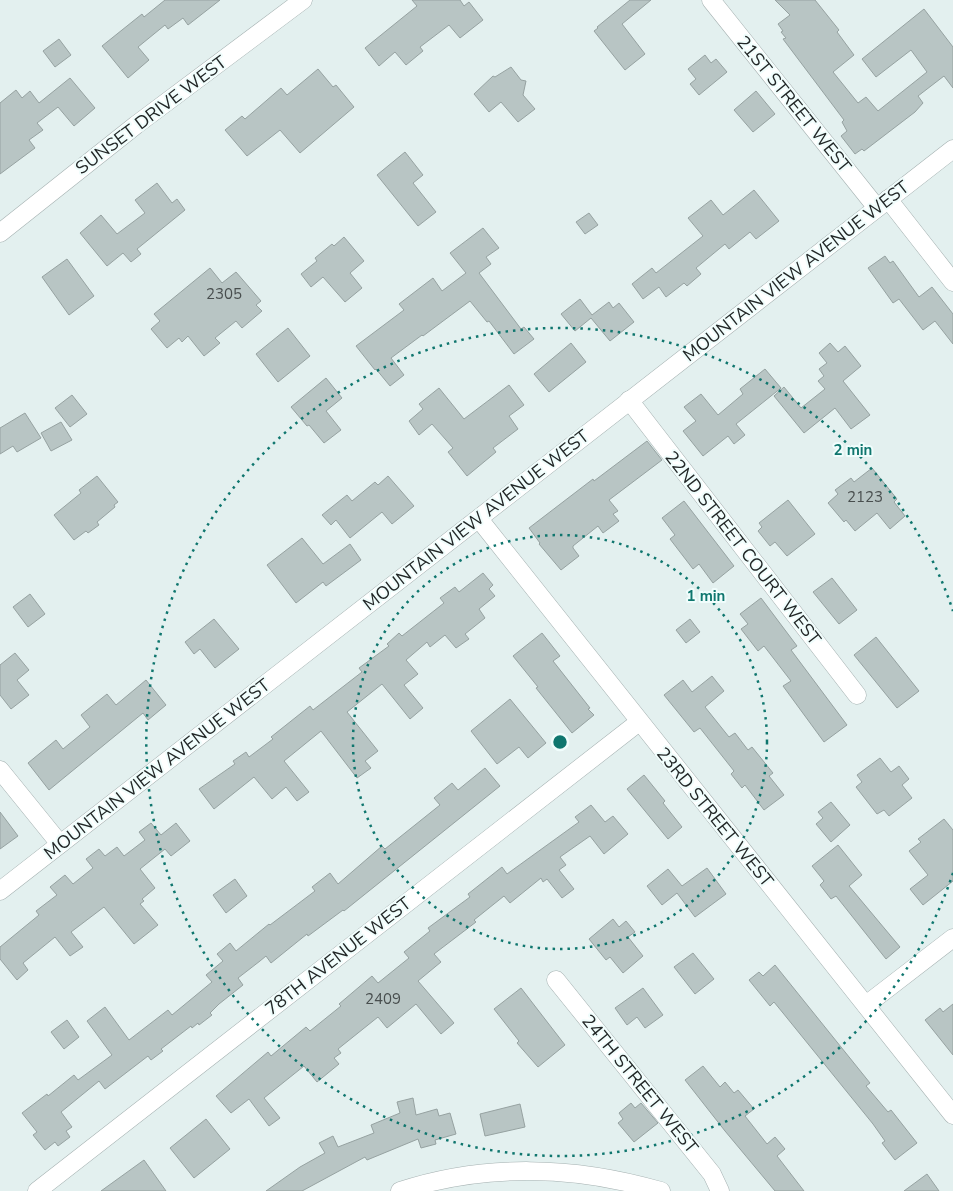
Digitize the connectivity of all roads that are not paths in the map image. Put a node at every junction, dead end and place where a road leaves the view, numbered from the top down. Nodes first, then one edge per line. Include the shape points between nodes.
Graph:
1 (303, 0) edge
2 (711, 0) edge
3 (953, 148) edge
4 (882, 203) junction
5 (0, 233) edge
6 (953, 282) edge
7 (629, 400) junction
8 (479, 519) junction
9 (857, 695) dead end
10 (639, 722) junction
11 (0, 770) edge
12 (60, 844) junction
13 (0, 891) edge
14 (953, 938) edge
15 (556, 980) dead end
16 (866, 1005) junction
17 (953, 1115) edge
18 (37, 1191) edge
19 (400, 1191) edge
20 (660, 1191) edge
21 (720, 1191) edge

1 - 5 street, SUNSET DRIVE WEST via 136,125
2 - 4 street, 21ST STREET WEST
3 - 4 street, MOUNTAIN VIEW AVENUE WEST
4 - 6 street, 21ST STREET WEST
4 - 7 street, MOUNTAIN VIEW AVENUE WEST
7 - 8 street, MOUNTAIN VIEW AVENUE WEST
7 - 9 street, 22ND STREET COURT WEST
8 - 10 street, 23RD STREET WEST
8 - 12 street, MOUNTAIN VIEW AVENUE WEST
10 - 16 street, 23RD STREET WEST
10 - 18 street, 78TH AVENUE WEST
11 - 12 street
12 - 13 street, MOUNTAIN VIEW AVENUE WEST
14 - 16 street
15 - 21 street, 24TH STREET WEST via 712,1174
16 - 17 street, 23RD STREET WEST
19 - 20 street via 447,1179 526,1170 583,1174

